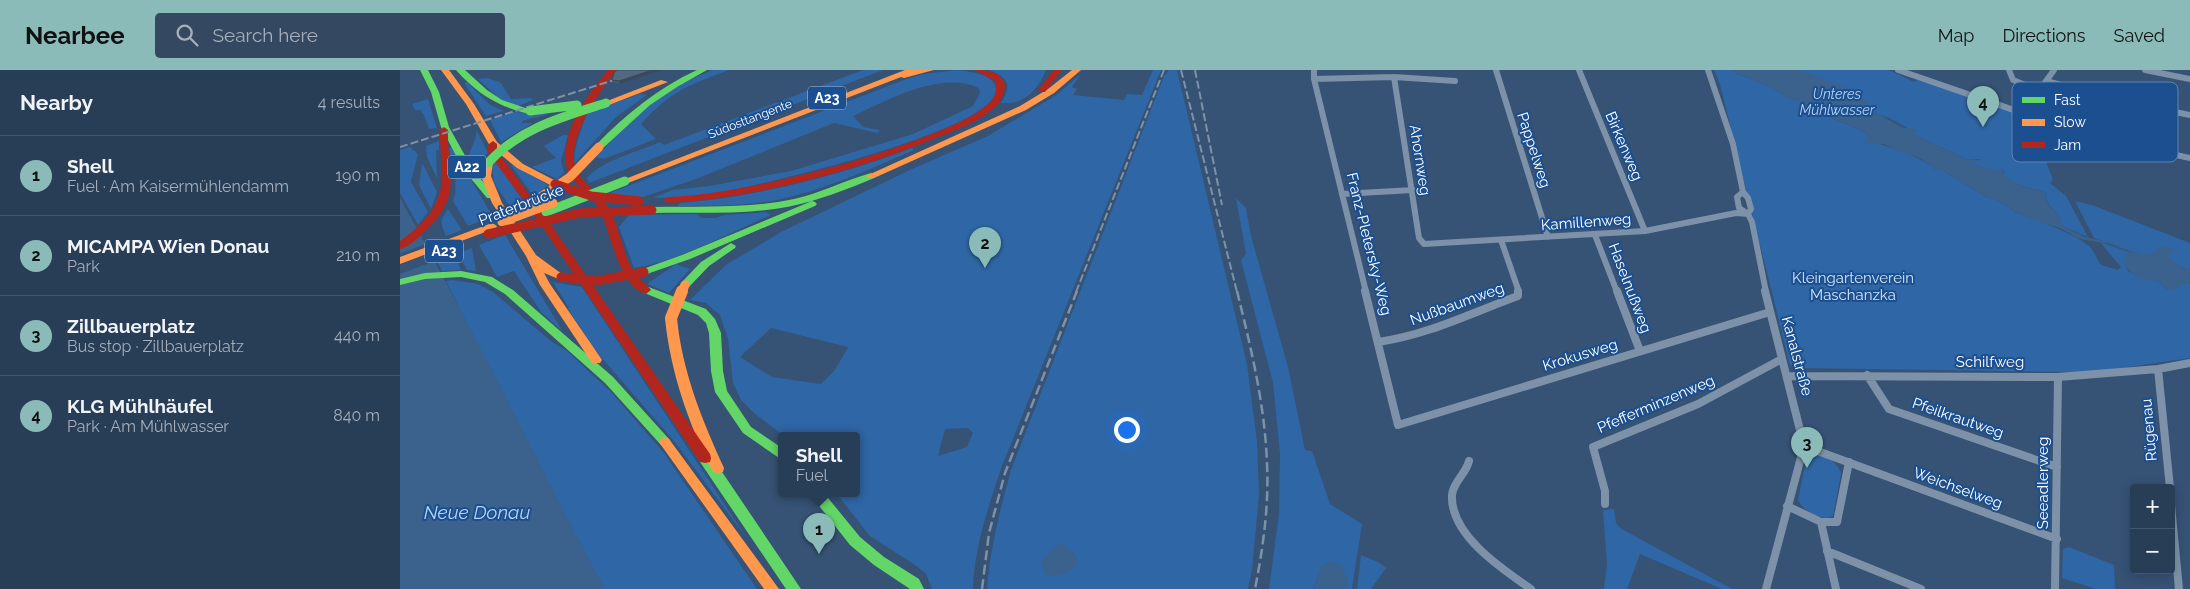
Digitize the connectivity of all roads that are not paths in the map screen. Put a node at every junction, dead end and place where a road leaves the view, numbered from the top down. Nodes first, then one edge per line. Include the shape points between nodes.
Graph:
1 (424, 70) edge
2 (445, 70) edge
3 (460, 70) edge
4 (612, 70) edge
5 (696, 70) edge
6 (703, 70) edge
7 (912, 70) edge
8 (930, 70) edge
9 (979, 70) edge
10 (1058, 70) edge
11 (1077, 70) edge
12 (1314, 70) edge
13 (1496, 70) edge
14 (1579, 70) edge
15 (1708, 70) edge
16 (1898, 70) edge
17 (2009, 70) edge
18 (2054, 70) edge
19 (2144, 70) edge
20 (1919, 72) edge
21 (899, 74) edge
22 (1314, 78) junction
23 (1394, 78) junction
24 (2190, 79) edge
25 (1455, 81) dead end
26 (2046, 81) joint
27 (2018, 82) edge
28 (2050, 82) edge
29 (605, 101) junction
30 (1020, 109) junction
31 (2012, 110) edge
32 (445, 128) junction
33 (493, 144) junction
34 (622, 179) joint
35 (861, 180) junction
36 (1413, 190) junction
37 (1743, 192) junction
38 (1342, 194) junction
39 (497, 202) junction
40 (655, 205) junction
41 (793, 213) junction
42 (1748, 214) junction
43 (1645, 231) junction
44 (483, 233) junction
45 (1595, 235) junction
46 (1548, 237) junction
47 (1501, 240) junction
48 (1424, 244) joint
49 (400, 246) edge
50 (530, 256) junction
51 (400, 261) edge
52 (400, 268) edge
53 (400, 282) edge
54 (1770, 312) junction
55 (1378, 342) junction
56 (1640, 351) junction
57 (1782, 359) junction
58 (2190, 362) edge
59 (2158, 369) junction
60 (1867, 375) junction
61 (1788, 376) junction
62 (2058, 377) junction
63 (609, 380) junction
64 (1398, 425) joint
65 (1804, 446) junction
66 (778, 452) edge
67 (1468, 460) dead end
68 (1849, 462) junction
69 (2057, 467) junction
70 (2170, 484) edge
71 (727, 491) junction
72 (819, 497) edge
73 (1605, 504) dead end
74 (1787, 506) junction
75 (1821, 522) junction
76 (2173, 529) edge
77 (2057, 539) junction
78 (1827, 551) junction
79 (772, 589) edge
80 (794, 589) edge
81 (917, 589) edge
82 (1531, 589) edge
83 (1766, 589) edge
84 (1836, 589) edge
85 (1921, 589) edge
86 (2055, 589) edge
87 (2179, 589) edge

1 - 32 main road, A22 via 435,92
2 - 33 main road, A22
3 - 29 main road, bridge via 500,105 510,109 530,111
4 - 66 main road via 593,93 583,112 571,148 570,164 600,201 629,272 638,286 702,312 711,322 721,392 747,430
5 - 29 main road
6 - 44 main road, bridge via 648,99 570,177
7 - 21 main road, Südosttangente / A23
8 - 21 main road
9 - 40 main road via 992,74 1000,82 1000,98 983,114 948,130 881,154 779,182
10 - 30 main road via 1048,84
11 - 30 main road via 1050,92
12 - 22 street, Franz-Pletersky-Weg
13 - 46 street, Pappelweg
14 - 43 street, Birkenweg
15 - 37 street, Kanalstraße via 1733,144
16 - 20 street
17 - 27 street via 2013,80
18 - 26 street
19 - 24 street
20 - 31 street
21 - 34 main road, Südosttangente / A23
22 - 23 street
22 - 38 street, Franz-Pletersky-Weg
23 - 25 street
23 - 36 street, Ahornweg
26 - 28 street
29 - 39 main road, bridge via 521,135 498,150 488,163 486,176
30 - 35 main road
32 - 39 main road, A22 via 476,180
32 - 49 main road via 448,189 440,209 423,229
33 - 40 main road, bridge via 520,166 555,184 591,196
33 - 71 main road, A22 via 492,151 537,211
34 - 44 main road, Praterbrücke / A23, bridge
35 - 40 main road via 803,200 765,207 734,209
35 - 41 main road
36 - 38 street
36 - 48 street, Ahornweg via 1419,238
37 - 42 street, Kanalstraße via 1751,209
37 - 42 street, Kanalstraße via 1738,197 1739,208
38 - 55 street, Franz-Pletersky-Weg
39 - 50 main road, A22
40 - 44 main road, bridge via 568,215
41 - 50 main road, bridge via 644,272 596,281 561,277
41 - 71 main road, bridge via 721,252 699,270 685,285 671,318 672,340 699,425
42 - 43 street, Kamillenweg via 1736,213
42 - 54 street, Kanalstraße
43 - 45 street, Kamillenweg
44 - 51 main road, Praterbrücke / A23
44 - 52 main road, Praterbrücke / A23
45 - 46 street, Kamillenweg
45 - 56 street, Haselnußweg
46 - 47 street, Kamillenweg
47 - 48 street, Kamillenweg
47 - 55 street, Nußbaumweg via 1518,296 1438,328
50 - 63 main road via 550,293
53 - 63 main road via 439,274 461,274 502,286
54 - 56 street, Krokusweg
54 - 57 street, Kanalstraße
55 - 64 street, Franz-Pletersky-Weg
56 - 64 street, Krokusweg
57 - 61 street, Kanalstraße
57 - 73 street, Pfefferminzenweg via 1698,404 1593,446 1605,491
58 - 59 street, Schilfweg
59 - 62 street, Schilfweg
59 - 70 street, Rügenau
60 - 61 street, Schilfweg
60 - 62 street, Schilfweg
60 - 69 street, Pfeilkrautweg via 1889,409
61 - 65 street, Kanalstraße
62 - 69 street, Seeadlerweg
63 - 79 main road via 672,451
65 - 68 street, Weichselweg
65 - 74 street
67 - 82 street via 1467,468 1452,493 1457,519 1477,547
68 - 75 street via 1836,522
68 - 77 street, Weichselweg
69 - 77 street, Seeadlerweg
71 - 80 main road
72 - 81 main road via 855,541 914,583
74 - 75 street
74 - 83 street
75 - 78 street
76 - 87 street
77 - 86 street, Seeadlerweg
78 - 84 street
78 - 85 street

